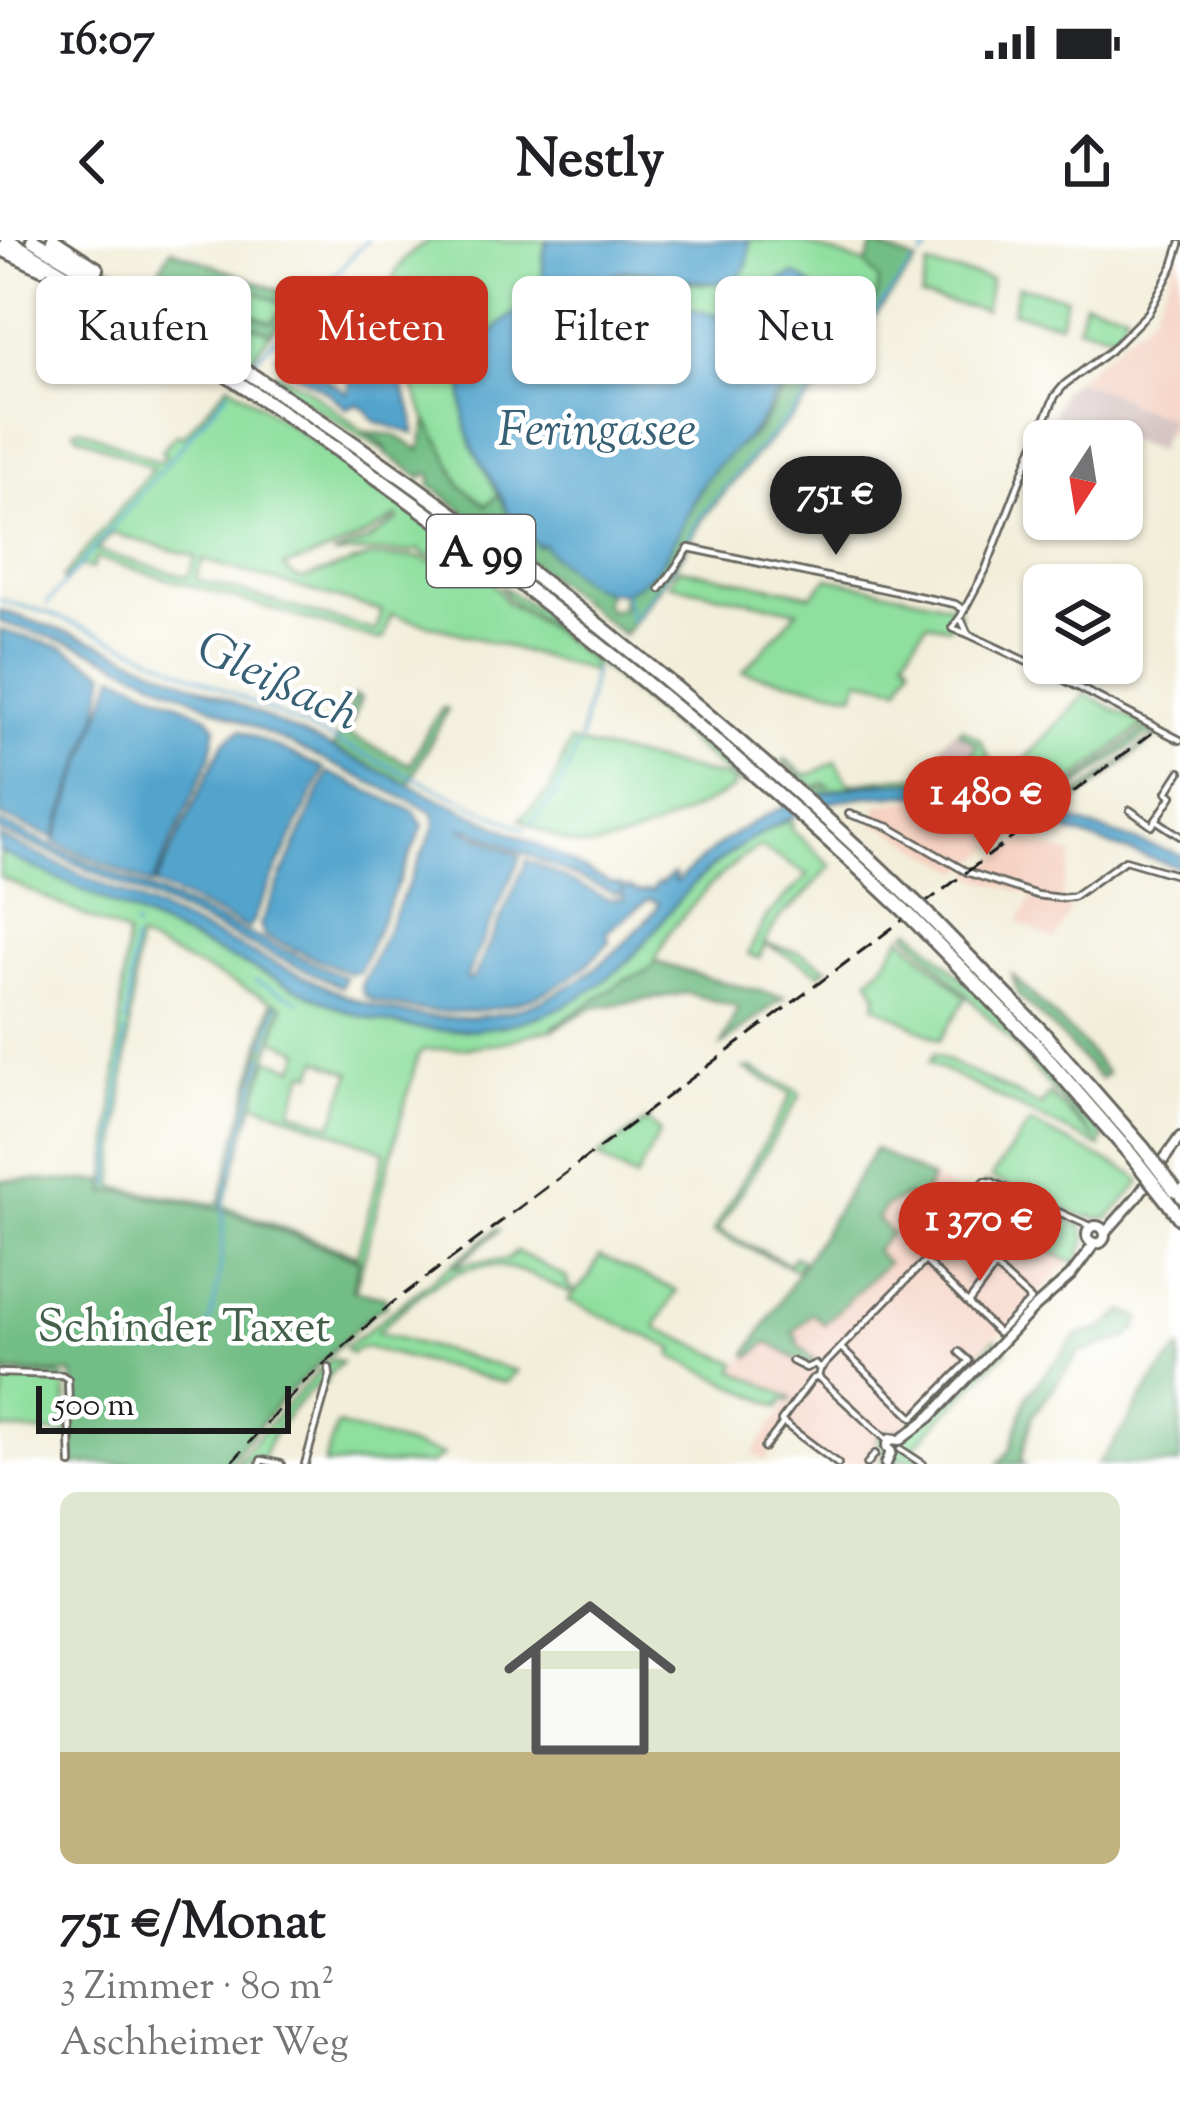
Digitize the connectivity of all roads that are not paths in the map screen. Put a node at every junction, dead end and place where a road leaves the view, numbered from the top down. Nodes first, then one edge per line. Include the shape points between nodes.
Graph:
1 (7, 240) edge
2 (33, 240) edge
3 (53, 240) edge
4 (1180, 244) edge
5 (0, 248) edge
6 (1176, 267) edge
7 (66, 276) edge
8 (70, 276) edge
9 (96, 276) edge
10 (105, 276) edge
11 (251, 374) edge
12 (242, 384) edge
13 (660, 589) dead end
14 (962, 613) junction
15 (968, 634) junction
16 (1180, 740) edge
17 (1180, 772) edge
18 (787, 792) junction
19 (1130, 810) dead end
20 (849, 814) dead end
21 (1156, 820) junction
22 (1180, 836) edge
23 (1180, 876) edge
24 (1180, 1137) edge
25 (1173, 1194) edge
26 (1180, 1218) edge
27 (1094, 1233) junction
28 (925, 1261) junction
29 (969, 1302) junction
30 (1001, 1336) junction
31 (841, 1348) junction
32 (959, 1352) dead end
33 (791, 1361) dead end
34 (329, 1368) dead end
35 (806, 1368) junction
36 (0, 1373) edge
37 (816, 1375) junction
38 (783, 1423) junction
39 (887, 1441) joint
40 (897, 1447) junction
41 (764, 1448) dead end
42 (875, 1454) dead end
43 (71, 1464) edge
44 (260, 1464) edge
45 (281, 1464) edge
46 (304, 1464) edge
47 (838, 1464) edge
48 (867, 1464) edge
49 (886, 1464) edge
50 (923, 1464) edge

1 - 8 highway, A 99
2 - 9 highway, A 99
3 - 10 highway
4 - 6 street
5 - 7 highway
6 - 14 street via 1148,313 1060,390
11 - 18 highway, A 99 via 598,625
12 - 18 highway, A 99 via 427,511
13 - 14 street via 689,548 955,604
14 - 15 street
14 - 15 street via 952,628
15 - 16 street
17 - 21 street
18 - 25 highway, A 99, bridge via 915,912
19 - 21 street via 1152,826
20 - 23 street via 967,872 1037,895 1073,896 1125,860
21 - 22 street
24 - 27 main road via 1137,1197
25 - 26 highway, A 99
27 - 28 street via 987,1180 952,1222 944,1219 946,1230
27 - 30 main road via 1072,1275
28 - 29 street
28 - 31 street
29 - 30 street
29 - 30 street via 995,1267 1031,1300
30 - 40 main road
31 - 32 street via 913,1418 969,1361
31 - 37 street
33 - 35 street
34 - 46 street
35 - 37 street
35 - 37 street via 812,1364
36 - 43 street via 68,1379
37 - 38 street
37 - 39 street
38 - 41 street
38 - 47 street
39 - 40 main road
40 - 49 main road
40 - 50 street
42 - 48 street
44 - 45 street

